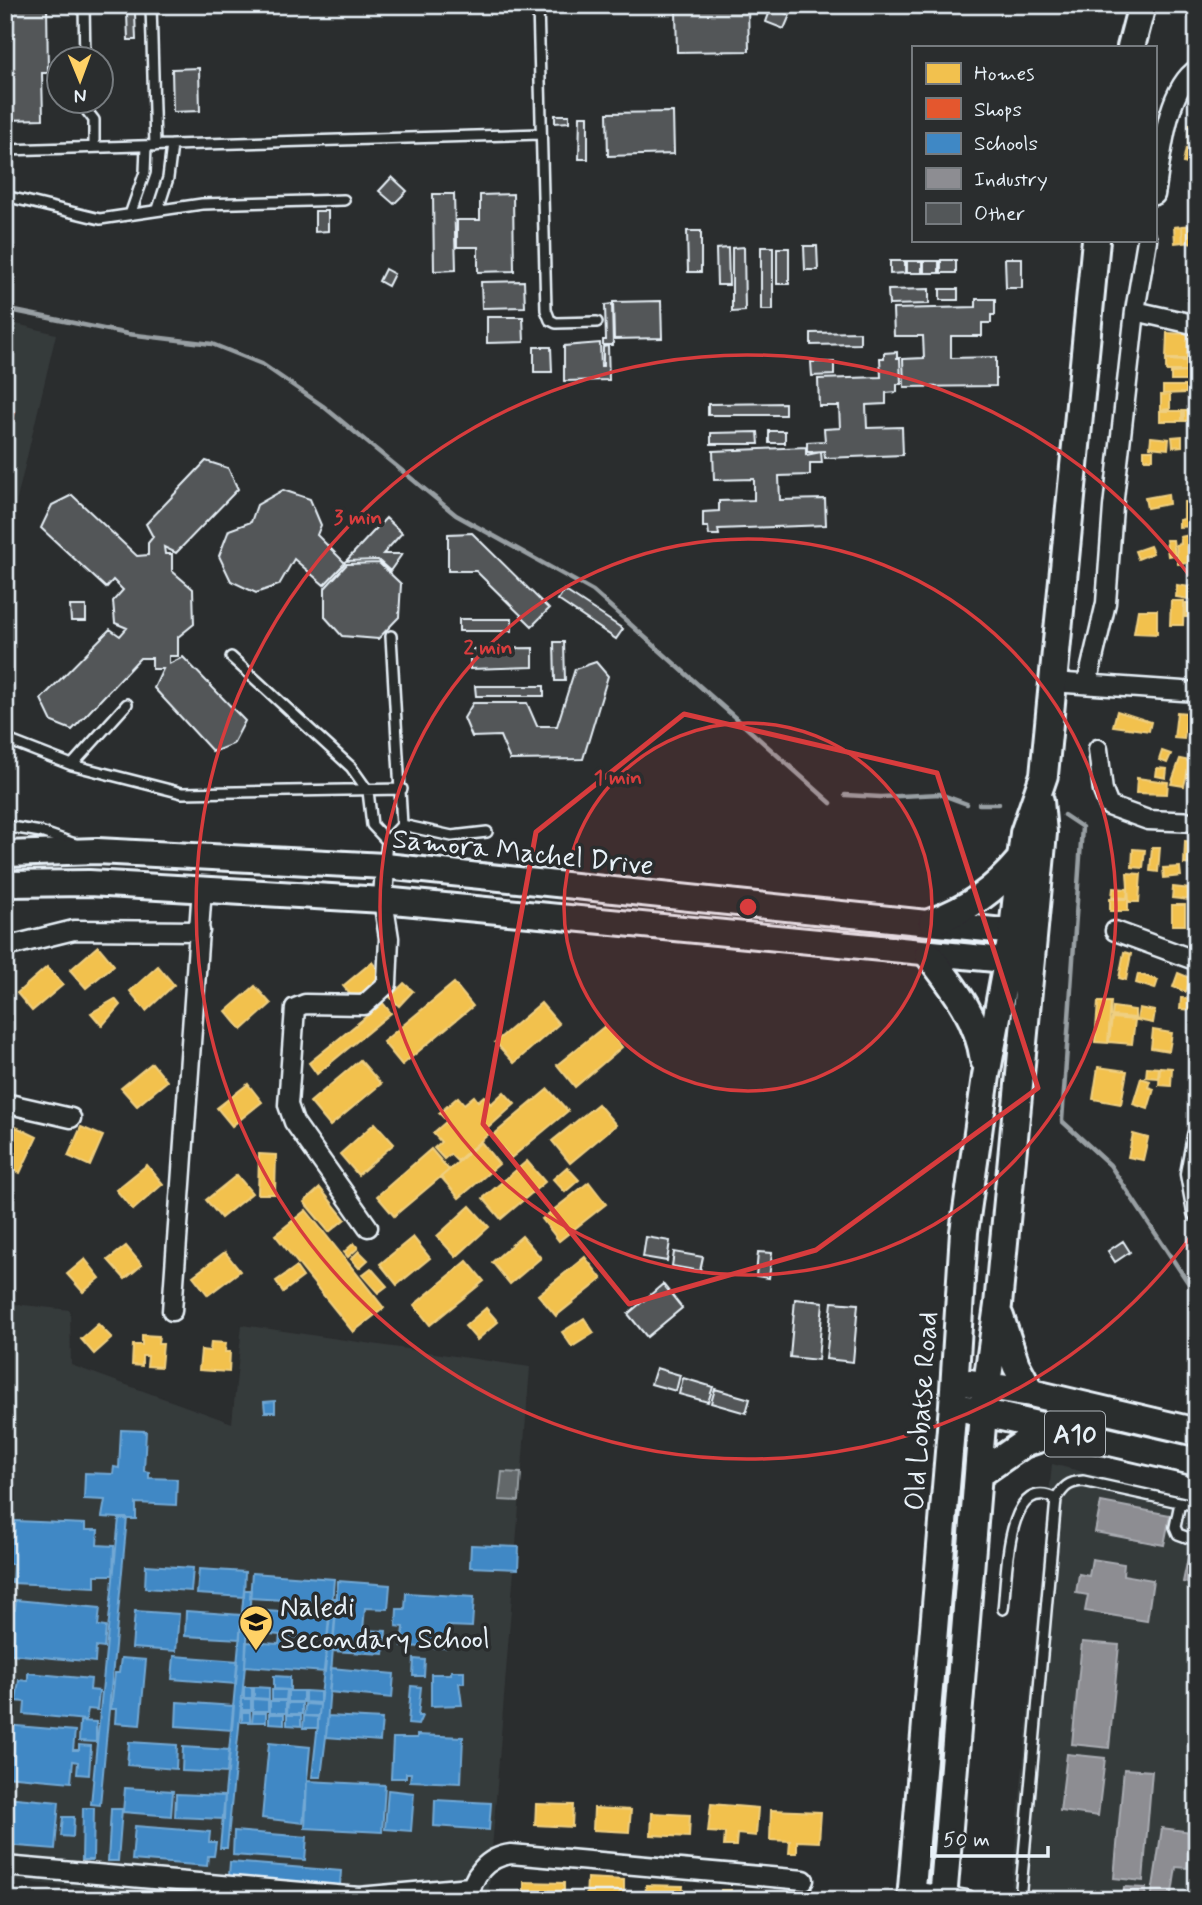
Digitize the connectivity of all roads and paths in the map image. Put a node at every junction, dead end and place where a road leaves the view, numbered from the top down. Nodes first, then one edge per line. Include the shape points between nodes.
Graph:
1 (84, 5) edge
2 (151, 5) edge
3 (538, 5) edge
4 (1142, 5) edge
5 (85, 46) edge
6 (1131, 46) edge
7 (1197, 69) edge
8 (91, 116) edge
9 (541, 134) junction
10 (172, 145) junction
11 (150, 146) junction
12 (94, 147) junction
13 (5, 150) edge
14 (1156, 190) edge
15 (5, 196) edge
16 (344, 200) dead end
17 (158, 209) junction
18 (131, 212) junction
19 (1096, 242) edge
20 (1147, 242) edge
21 (1135, 311) junction
22 (597, 322) dead end
23 (1197, 325) edge
24 (391, 636) dead end
25 (231, 657) dead end
26 (1052, 682) junction
27 (1087, 684) junction
28 (1197, 692) edge
29 (127, 704) dead end
30 (5, 739) edge
31 (1098, 749) dead end
32 (72, 765) junction
33 (401, 789) junction
34 (368, 791) junction
35 (1039, 796) junction
36 (1197, 822) edge
37 (402, 825) junction
38 (5, 826) edge
39 (487, 832) dead end
40 (387, 841) junction
41 (97, 851) junction
42 (5, 853) edge
43 (1020, 860) junction
44 (385, 866) junction
45 (5, 884) edge
46 (202, 888) junction
47 (383, 900) junction
48 (932, 922) junction
49 (200, 931) junction
50 (1115, 931) dead end
51 (1024, 932) junction
52 (5, 947) edge
53 (928, 954) junction
54 (1019, 961) junction
55 (1197, 961) edge
56 (986, 1076) junction
57 (5, 1103) edge
58 (71, 1118) dead end
59 (1197, 1136) edge
60 (1197, 1212) edge
61 (368, 1227) dead end
62 (998, 1305) junction
63 (172, 1311) dead end
64 (987, 1387) junction
65 (954, 1392) junction
66 (1031, 1393) junction
67 (983, 1413) junction
68 (1062, 1431) junction
69 (1197, 1432) edge
70 (1197, 1462) edge
71 (978, 1475) junction
72 (1056, 1499) junction
73 (1180, 1503) junction
74 (1197, 1506) edge
75 (1197, 1541) edge
76 (1003, 1609) dead end
77 (5, 1866) edge
78 (803, 1880) dead end
79 (470, 1893) edge
80 (912, 1896) edge
81 (951, 1898) edge
82 (1020, 1900) edge

1 - 5 lane
2 - 11 lane
3 - 9 lane
4 - 6 main road
7 - 14 street via 1185,80 1173,105
8 - 12 lane
9 - 10 lane
9 - 22 lane via 546,310 556,323
10 - 11 lane
10 - 17 lane
11 - 12 lane
11 - 18 lane
12 - 13 lane
15 - 18 lane via 100,219
16 - 17 lane
17 - 18 lane
19 - 26 main road
20 - 21 street
21 - 23 street
21 - 27 street via 1106,603
24 - 33 lane
25 - 34 lane via 341,754
26 - 27 street
26 - 35 main road
27 - 28 street
29 - 32 lane
30 - 32 lane
31 - 36 street via 1109,806 1148,820
32 - 34 lane via 182,793
33 - 34 lane
33 - 37 lane
34 - 40 lane via 372,825
35 - 43 main road via 1024,833
35 - 51 main road via 1043,833
37 - 39 lane via 452,836
37 - 40 lane
38 - 41 lane via 41,832
40 - 44 lane
41 - 42 main road, Samora Machel Drive
41 - 44 main road, Samora Machel Drive
43 - 48 main road via 981,898
43 - 51 main road
44 - 47 street
44 - 48 main road, Samora Machel Drive
45 - 46 main road
46 - 47 main road
46 - 49 street
47 - 53 main road
47 - 61 street via 389,938 387,984 364,1005 304,1004 295,1008 288,1105 294,1122
48 - 51 main road, Samora Machel Drive
49 - 52 street via 74,930
49 - 63 street
50 - 55 street
51 - 54 main road, Old Lobatse Road
53 - 54 main road
53 - 56 main road via 974,1022
54 - 56 main road, Old Lobatse Road
54 - 62 main road, Old Lobatse Road
56 - 65 main road, Old Lobatse Road via 964,1232
57 - 58 street
59 - 60 street via 1190,1174
62 - 64 main road, Old Lobatse Road
62 - 66 main road via 1010,1349
64 - 65 main road, A10
64 - 66 main road, A10
64 - 67 main road, Old Lobatse Road
65 - 67 main road, A10
65 - 80 main road, Old Lobatse Road
66 - 69 main road, A10
67 - 68 main road, A10
67 - 71 main road, Old Lobatse Road
68 - 70 main road, A10
68 - 71 main road, A10 via 1023,1444
71 - 81 main road, Old Lobatse Road
72 - 73 lane via 1064,1486 1083,1481
72 - 76 lane via 1046,1493 1033,1495 1024,1501 1014,1520
72 - 82 lane
73 - 74 lane
73 - 75 lane via 1178,1534
77 - 79 street via 359,1897
78 - 79 street via 511,1854 486,1864
80 - 81 street

